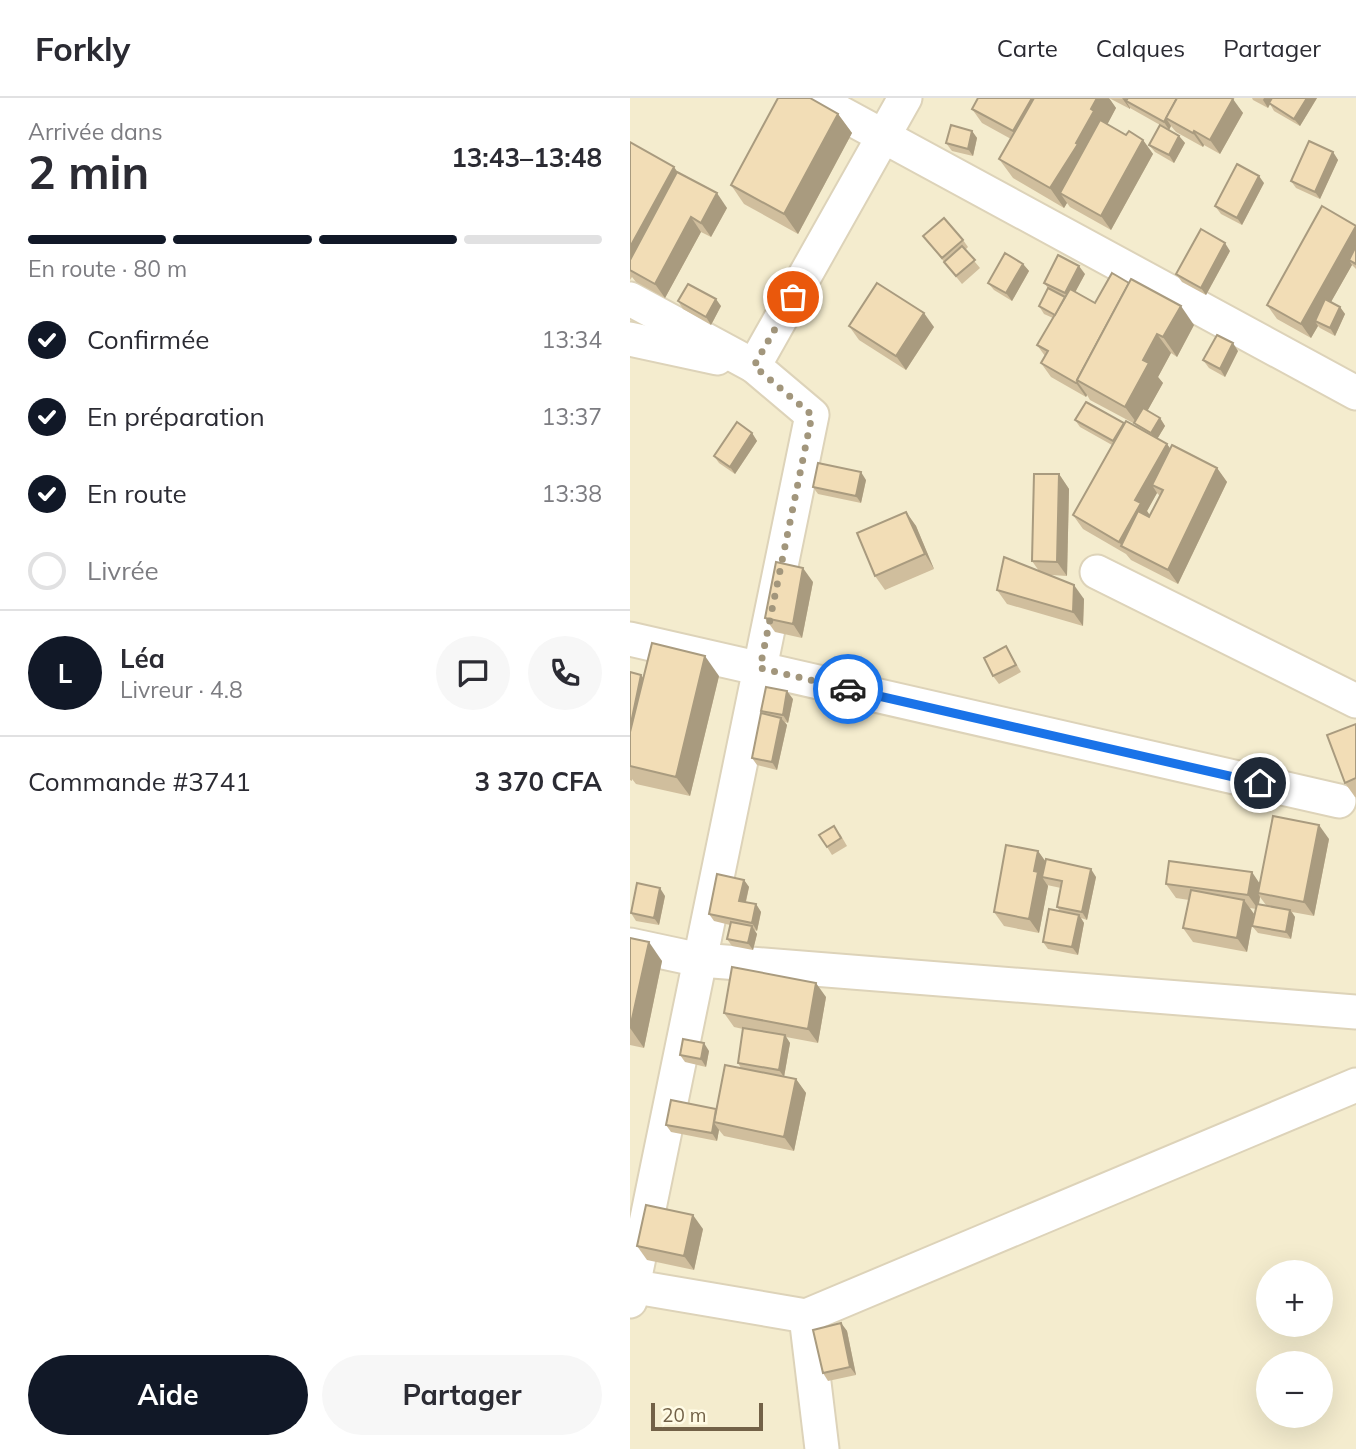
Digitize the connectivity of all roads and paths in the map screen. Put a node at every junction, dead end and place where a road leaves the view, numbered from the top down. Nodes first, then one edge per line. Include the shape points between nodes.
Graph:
1 (813, 98) edge
2 (905, 98) edge
3 (884, 136) junction
4 (630, 299) edge
5 (630, 339) edge
6 (754, 366) junction
7 (1356, 393) edge
8 (1097, 572) dead end
9 (630, 639) edge
10 (760, 668) junction
11 (1356, 701) edge
12 (1339, 801) dead end
13 (630, 945) edge
14 (700, 960) junction
15 (1356, 1012) edge
16 (1356, 1085) edge
17 (631, 1291) edge
18 (806, 1316) junction
19 (822, 1449) edge

1 - 3 street
2 - 3 street
3 - 6 street
3 - 7 street
4 - 6 street
5 - 6 street
6 - 10 street via 812,415
8 - 11 street
9 - 10 street
10 - 12 street
10 - 14 street
13 - 14 street
14 - 15 street
14 - 17 street
16 - 18 street
17 - 18 street
18 - 19 street

